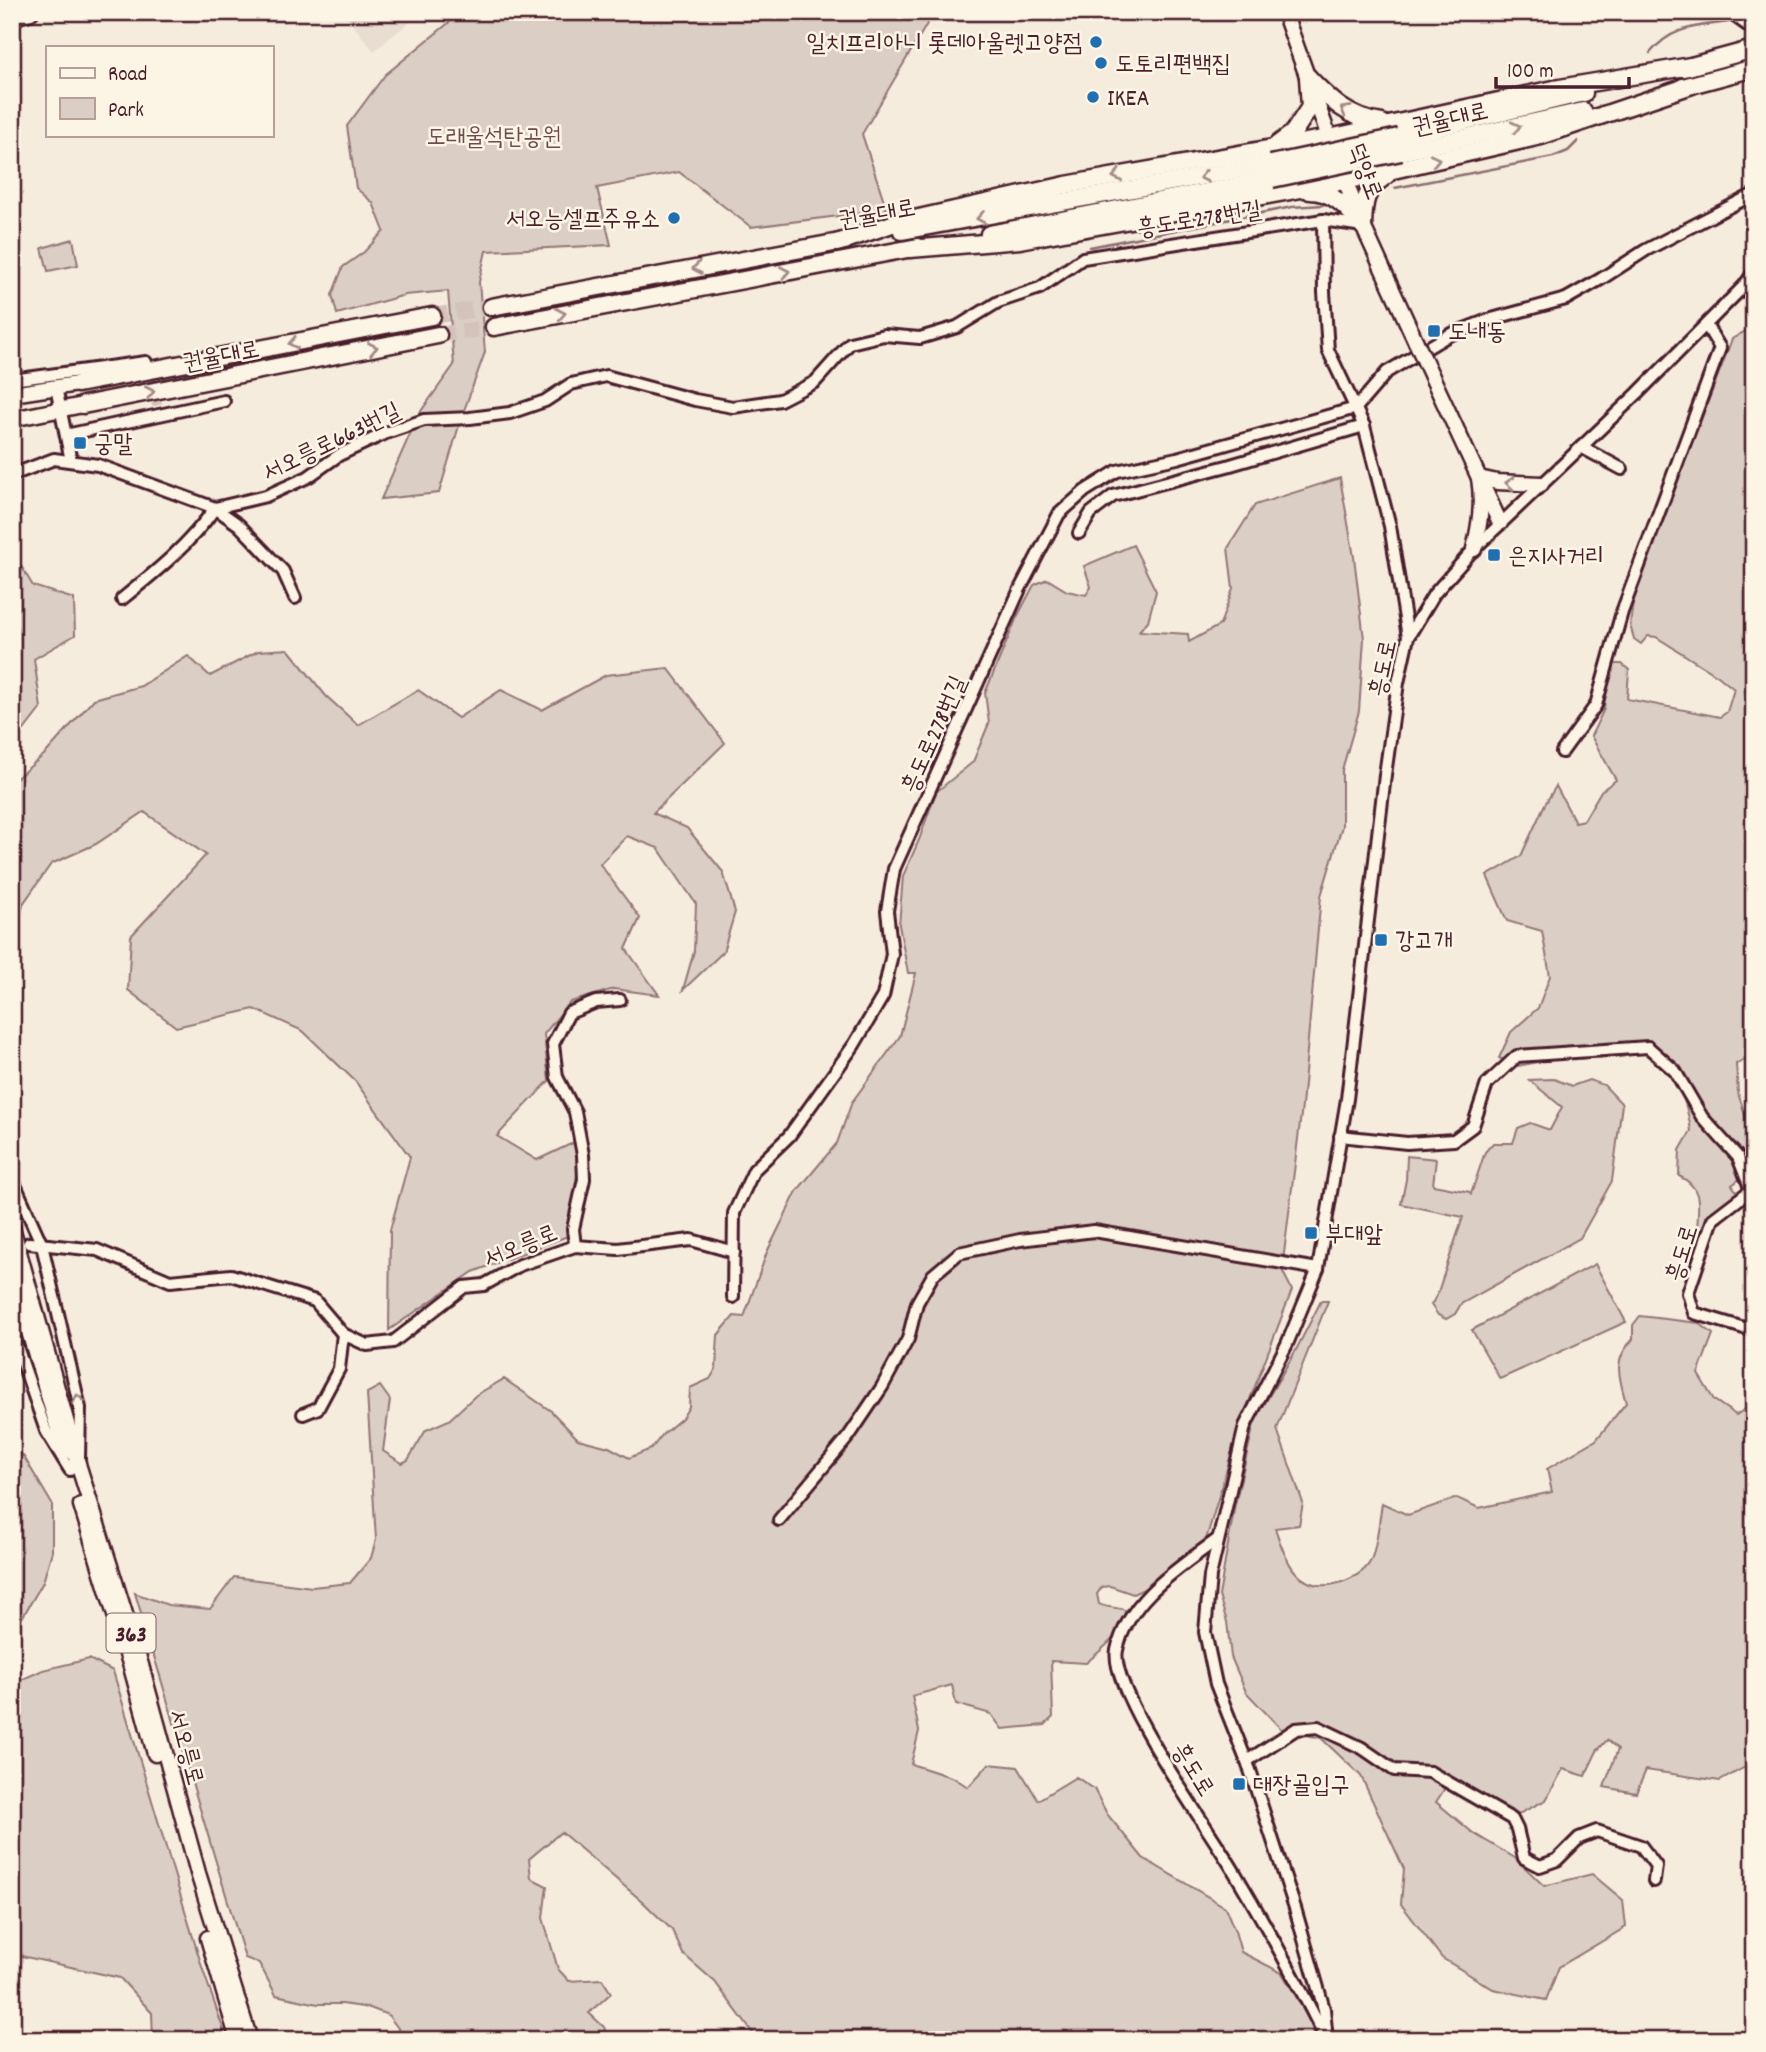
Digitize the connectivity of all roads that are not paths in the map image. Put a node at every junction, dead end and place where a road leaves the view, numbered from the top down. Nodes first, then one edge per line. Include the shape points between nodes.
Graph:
1 (31, 12) edge
2 (1284, 12) edge
3 (1728, 12) edge
4 (12, 18) edge
5 (1752, 29) edge
6 (1752, 49) edge
7 (1754, 68) edge
8 (1308, 77) junction
9 (1692, 85) junction
10 (1329, 138) junction
11 (1397, 138) junction
12 (1275, 146) junction
13 (1395, 169) junction
14 (1271, 171) junction
15 (1345, 181) junction
16 (1290, 190) junction
17 (1754, 194) edge
18 (1324, 220) junction
19 (1363, 226) junction
20 (837, 243) junction
21 (910, 249) junction
22 (1754, 272) edge
23 (1749, 283) edge
24 (491, 307) tunnel mouth
25 (432, 316) tunnel mouth
26 (1706, 325) junction
27 (494, 327) tunnel mouth
28 (438, 335) tunnel mouth
29 (146, 366) dead end
30 (12, 380) edge
31 (78, 384) joint
32 (56, 387) junction
33 (12, 394) edge
34 (223, 401) dead end
35 (83, 405) joint
36 (1356, 408) junction
37 (61, 410) junction
38 (12, 419) edge
39 (424, 420) joint
40 (1364, 426) junction
41 (66, 435) junction
42 (1581, 447) junction
43 (71, 461) junction
44 (1622, 469) dead end
45 (12, 475) edge
46 (1479, 478) junction
47 (1541, 484) junction
48 (215, 508) junction
49 (1500, 523) junction
50 (1079, 533) dead end
51 (1474, 549) junction
52 (295, 598) dead end
53 (122, 599) dead end
54 (1408, 637) junction
55 (1562, 751) dead end
56 (620, 1000) dead end
57 (1340, 1136) junction
58 (12, 1178) edge
59 (12, 1227) edge
60 (29, 1242) dead end
61 (42, 1245) junction
62 (575, 1246) junction
63 (734, 1252) junction
64 (1318, 1269) junction
65 (12, 1275) edge
66 (733, 1297) dead end
67 (1754, 1331) edge
68 (12, 1332) edge
69 (343, 1334) junction
70 (303, 1414) dead end
71 (75, 1468) junction
72 (779, 1520) dead end
73 (1219, 1539) junction
74 (1247, 1761) junction
75 (1654, 1881) dead end
76 (238, 2040) edge
77 (250, 2040) edge
78 (1327, 2040) edge

1 - 4 main road
2 - 8 main road, 덕양로
3 - 5 street
6 - 11 highway, 권율대로
7 - 9 highway, 권율대로
8 - 10 main road, 덕양로
11 -> 8 highway via 1335,105
8 - 12 highway via 1310,107 1293,133
11 -> 9 highway, 권율대로
13 -> 9 highway via 1541,136
10 - 11 highway
10 - 12 highway
10 - 15 main road, 덕양로
11 - 13 highway via 1365,140 1371,162
11 - 14 highway, bridge
12 - 16 highway via 1302,153 1308,174
12 -> 20 highway via 961,207
13 - 15 highway
13 - 19 highway via 1372,186 1363,202
14 -> 20 highway, 권율대로
14 - 21 highway, 권율대로
15 - 16 highway
15 - 19 main road, 덕양로
16 - 19 highway via 1324,191
16 - 21 highway via 1020,240
17 - 36 street via 1646,250 1566,299 1449,335 1387,372
18 - 19 street, 흥도로278번길
18 - 36 street via 1328,350
18 - 39 street, 흥도로278번길 via 1083,258 1040,288 998,302 957,327 920,338 884,335 850,343 815,382 780,400 733,407 606,376 571,384 545,401 510,413
19 - 46 main road, 덕양로, bridge
20 -> 24 highway, 권율대로
27 -> 21 highway, 권율대로
22 - 23 street, 흥도로
23 - 26 street, 흥도로
25 -> 31 highway, 권율대로
26 - 42 street, 흥도로
26 - 55 street via 1720,348 1622,612 1596,705
35 -> 28 highway, 권율대로
29 - 30 street via 146,362
31 - 32 main road, 권율대로
32 - 33 main road, 권율대로
32 - 37 street
34 - 41 street via 159,411
35 - 37 main road, 권율대로
36 - 40 street
36 - 63 street, 흥도로278번길 via 1117,471 1059,514 1020,589 894,869 887,911 892,954 883,996 855,1045 789,1136 754,1170 734,1213
37 - 38 main road, 권율대로
37 - 41 street
39 - 48 street, 서오릉로663번길 via 339,455 307,477 266,496
40 - 50 street via 1113,496 1091,513
40 - 54 street via 1390,526
41 - 43 street
42 - 44 street
42 - 47 street, 흥도로
43 - 45 street via 54,459
43 - 48 street via 98,465
47 -> 46 main road
46 - 49 main road
46 - 51 main road via 1481,518
47 - 49 street, 흥도로
48 - 52 street via 276,563
48 - 53 street via 197,534
49 - 51 street, 흥도로
51 - 54 street, 흥도로 via 1434,594
54 - 57 street, 흥도로 via 1385,775
56 - 62 street via 596,1002 569,1013 553,1044 557,1077 575,1112 583,1154
57 - 64 street, 흥도로
57 - 67 street, 흥도로 via 1407,1143 1454,1140 1473,1126 1487,1084 1517,1056 1648,1047 1675,1071 1702,1117 1738,1157 1751,1190 1713,1219 1688,1293 1695,1313
58 - 61 street, 서오릉로
59 - 71 main road, 서오릉로 / 363
60 - 61 street
61 - 69 street via 97,1250 170,1281 231,1275 315,1301
71 -> 61 street, 서오릉로 via 80,1408
62 - 63 street, 서오릉로 via 618,1249 691,1240
62 - 69 street, 서오릉로 via 520,1265 484,1285 464,1287 393,1342 367,1345
63 - 66 street, 흥도로278번길
64 - 72 street via 1094,1231 959,1253 933,1275 917,1303 908,1339 849,1436
64 - 73 street, 흥도로 via 1287,1344 1245,1426
65 - 71 main road, 서오릉로 / 363
68 - 71 street, 서오릉로 via 46,1431
69 - 70 street via 339,1369 318,1408
71 - 76 main road, 서오릉로 / 363
71 - 77 main road, 서오릉로 / 363 via 141,1665
73 - 74 street, 흥도로 via 1210,1576 1206,1632 1216,1684
73 - 78 street, 흥도로 via 1140,1604 1116,1653 1122,1681 1161,1758 1233,1870
74 - 75 street via 1296,1729 1318,1727 1363,1748 1394,1770 1430,1772 1512,1819 1524,1858 1532,1862 1541,1866 1557,1860 1579,1838 1597,1831 1641,1846 1656,1866
74 - 78 street, 흥도로 via 1321,1996

